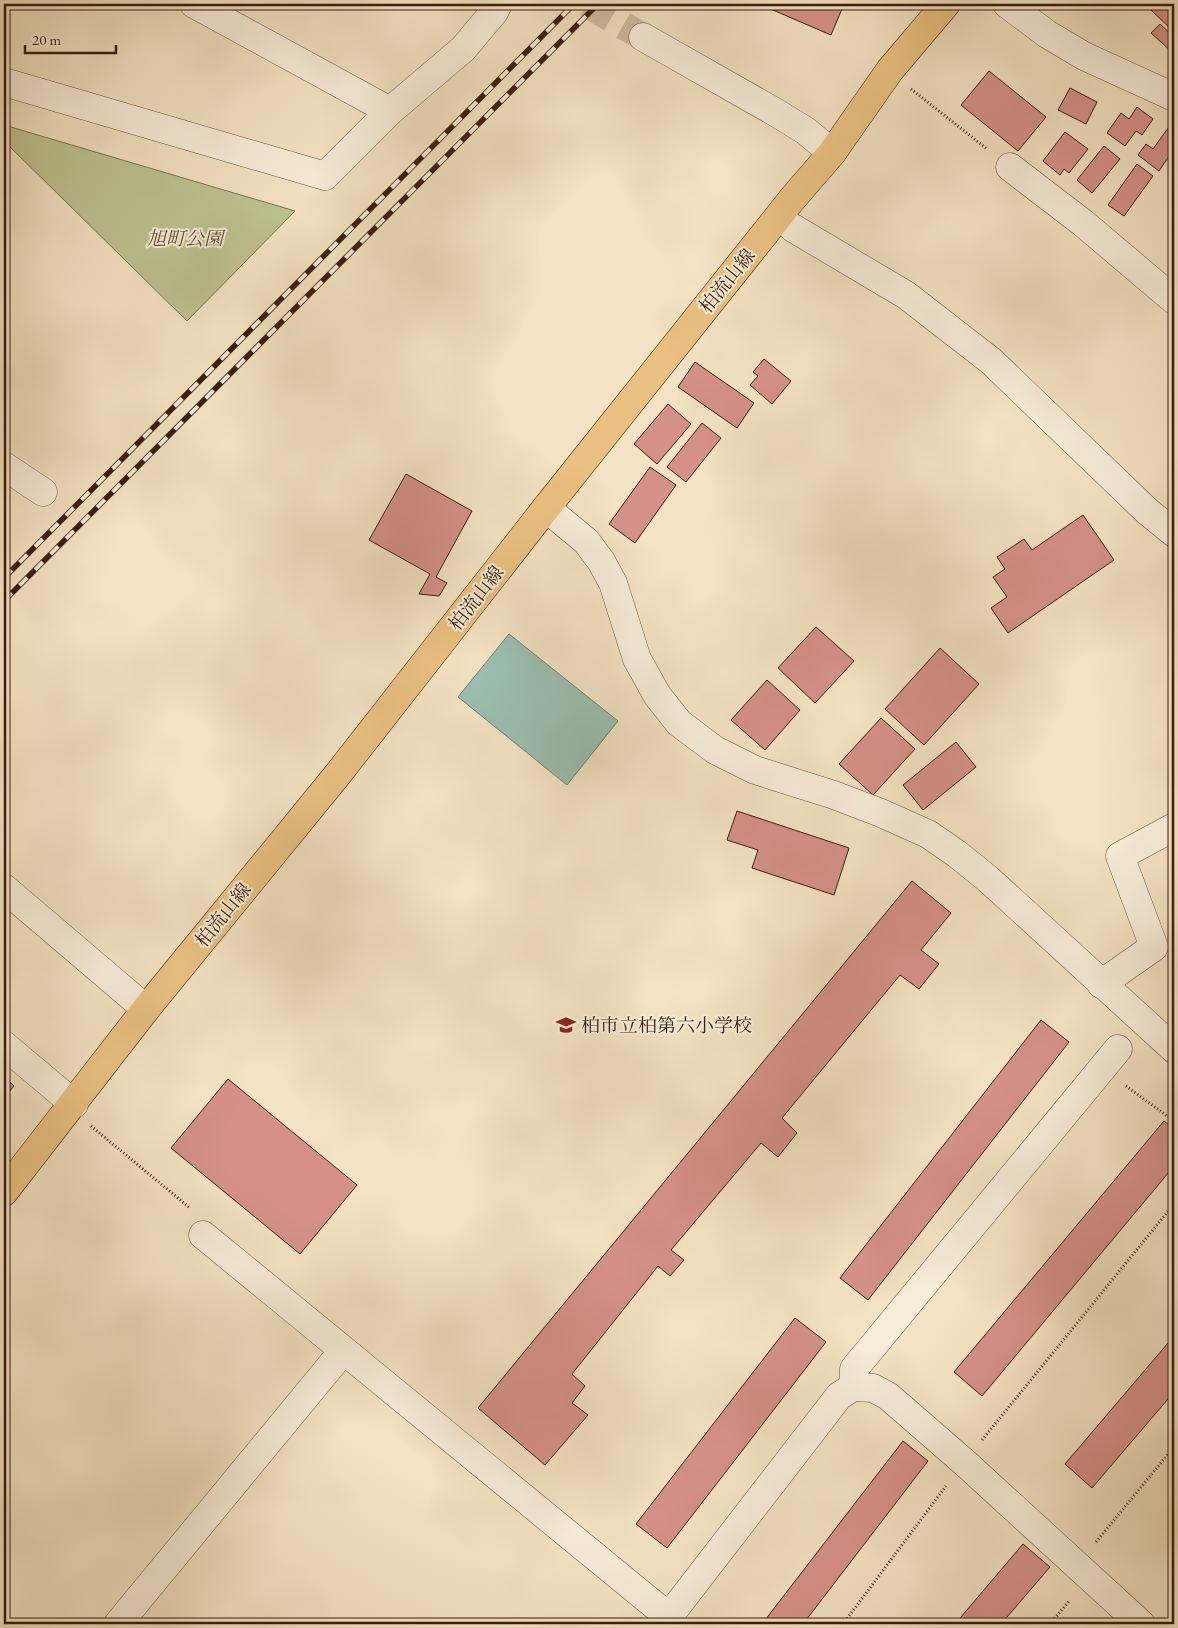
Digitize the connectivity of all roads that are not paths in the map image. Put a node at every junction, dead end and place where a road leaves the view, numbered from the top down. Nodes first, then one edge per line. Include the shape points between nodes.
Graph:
1 (194, 4) edge
2 (498, 4) edge
3 (946, 4) edge
4 (1007, 4) edge
5 (643, 37) tunnel mouth
6 (4, 82) edge
7 (1174, 97) edge
8 (390, 111) junction
9 (832, 153) junction
10 (1010, 167) road end
11 (793, 228) dead end
12 (1174, 300) edge
13 (4, 466) edge
14 (43, 492) dead end
15 (546, 508) junction
16 (1174, 533) edge
17 (1174, 827) edge
18 (4, 888) edge
19 (1102, 984) junction
20 (146, 1009) junction
21 (4, 1045) edge
22 (1174, 1049) edge
23 (1110, 1059) road end
24 (72, 1106) junction
25 (4, 1192) edge
26 (203, 1235) road end
27 (343, 1351) junction
28 (853, 1387) junction
29 (666, 1621) edge
30 (118, 1624) edge
31 (1141, 1624) edge

1 - 8 street
2 - 8 street via 463,49
3 - 9 main road, 柏流山線 via 890,70
4 - 7 street via 1084,56
5 - 9 street via 806,131
6 - 8 street via 324,176
9 - 15 main road, 柏流山線
10 - 12 street
11 - 16 street via 906,295 983,355
13 - 14 street
15 - 19 street via 586,541 601,561 613,583 637,659 657,695 679,723 716,750 756,770 834,795 928,834 988,879
15 - 20 main road, 柏流山線 via 338,774
17 - 19 street via 1120,856 1154,947
18 - 20 street
19 - 22 street
20 - 24 main road, 柏流山線
21 - 24 street
23 - 28 street via 854,1369
24 - 25 main road, 柏流山線
26 - 27 street
27 - 29 street
27 - 30 street
28 - 29 street via 838,1396
28 - 31 street via 873,1388 888,1396

